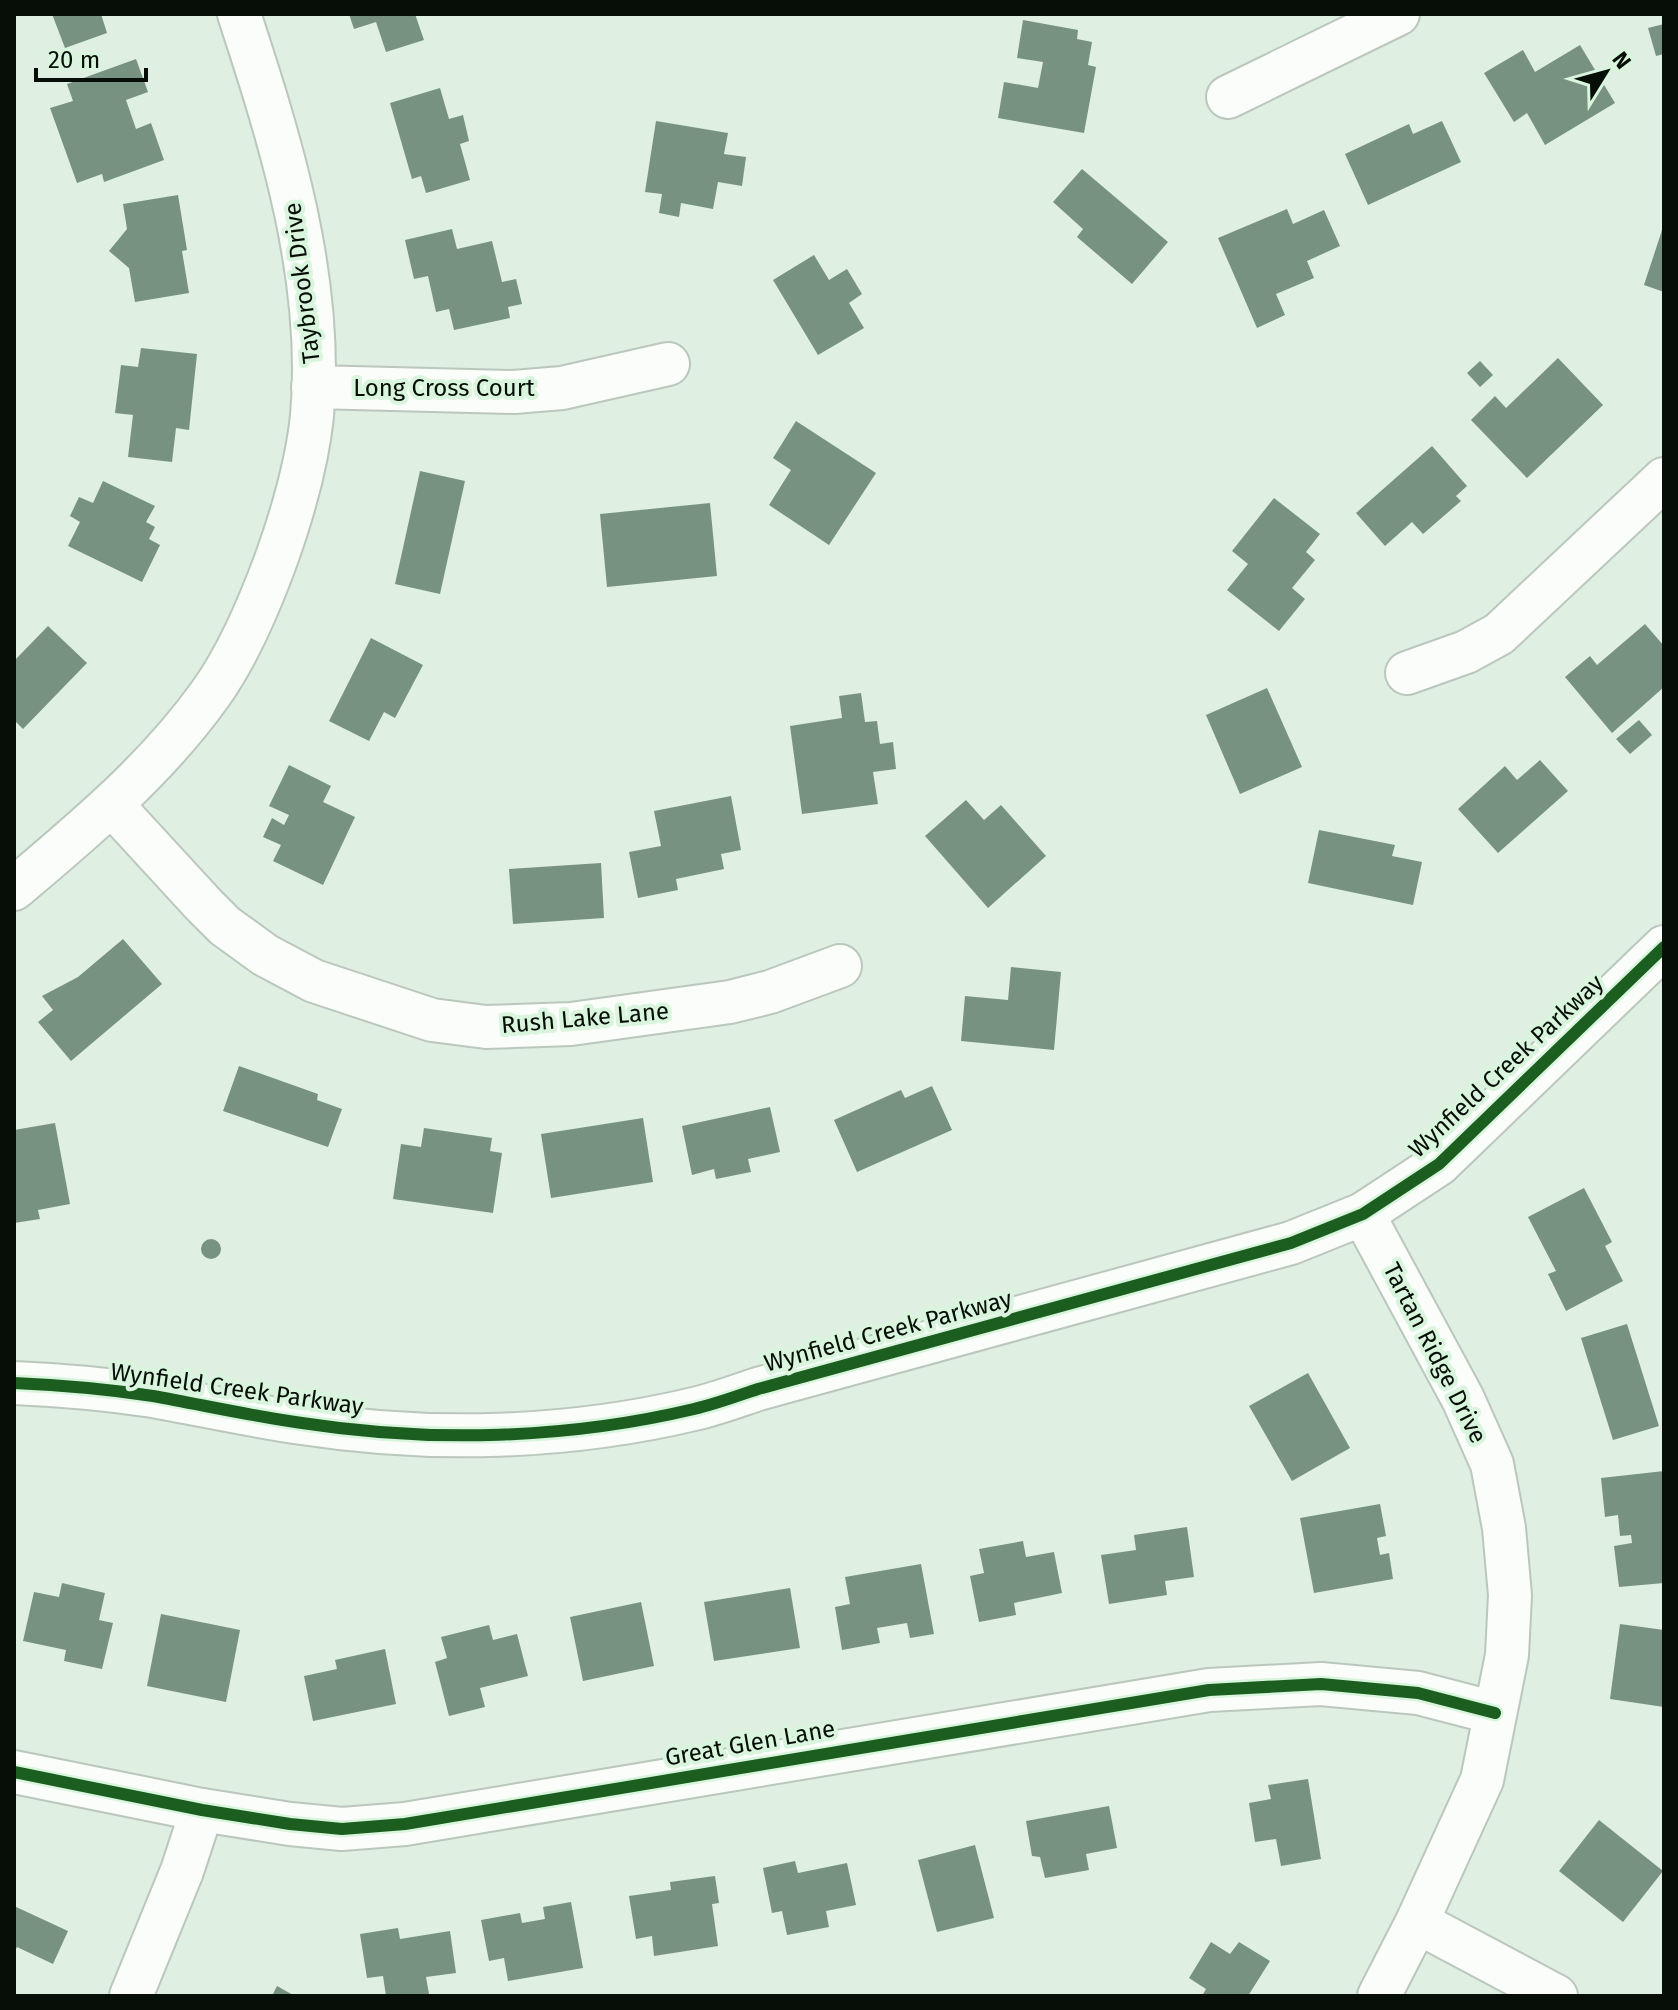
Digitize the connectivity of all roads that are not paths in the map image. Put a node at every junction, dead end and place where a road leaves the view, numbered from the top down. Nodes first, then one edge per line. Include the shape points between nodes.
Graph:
1 (239, 14) edge
2 (1398, 14) edge
3 (1228, 97) dead end
4 (668, 364) dead end
5 (313, 387) junction
6 (1664, 479) edge
7 (1407, 673) dead end
8 (112, 805) junction
9 (14, 889) edge
10 (1664, 947) edge
11 (840, 966) dead end
12 (1363, 1214) junction
13 (14, 1383) edge
14 (1495, 1713) junction
15 (14, 1772) edge
16 (202, 1810) junction
17 (1417, 1922) junction
18 (131, 1996) edge
19 (1379, 1996) edge
20 (1556, 1996) edge

1 - 5 street, Taybrook Drive via 298,221 313,331
2 - 3 street
4 - 5 street, Long Cross Court via 562,388 514,392
5 - 8 street, Taybrook Drive via 302,473 260,604 212,692
6 - 7 street via 1499,634
8 - 9 street, Taybrook Drive
8 - 11 street, Rush Lake Lane via 225,926 265,955 314,981 432,1020 486,1027 571,1024 730,1002
10 - 12 street, Wynfield Creek Parkway via 1439,1164
12 - 13 street, Wynfield Creek Parkway via 1291,1243 697,1409 628,1422 512,1434 379,1432 149,1396
12 - 14 street, Tartan Ridge Drive via 1463,1399 1492,1464 1510,1595 1507,1655
14 - 16 street, Great Glen Lane via 1418,1693 1321,1684 1209,1690 405,1824 342,1829
14 - 17 street, Tartan Ridge Drive via 1482,1780
15 - 16 street, Great Glen Lane
16 - 18 street
17 - 19 street, Tartan Ridge Drive
17 - 20 street

